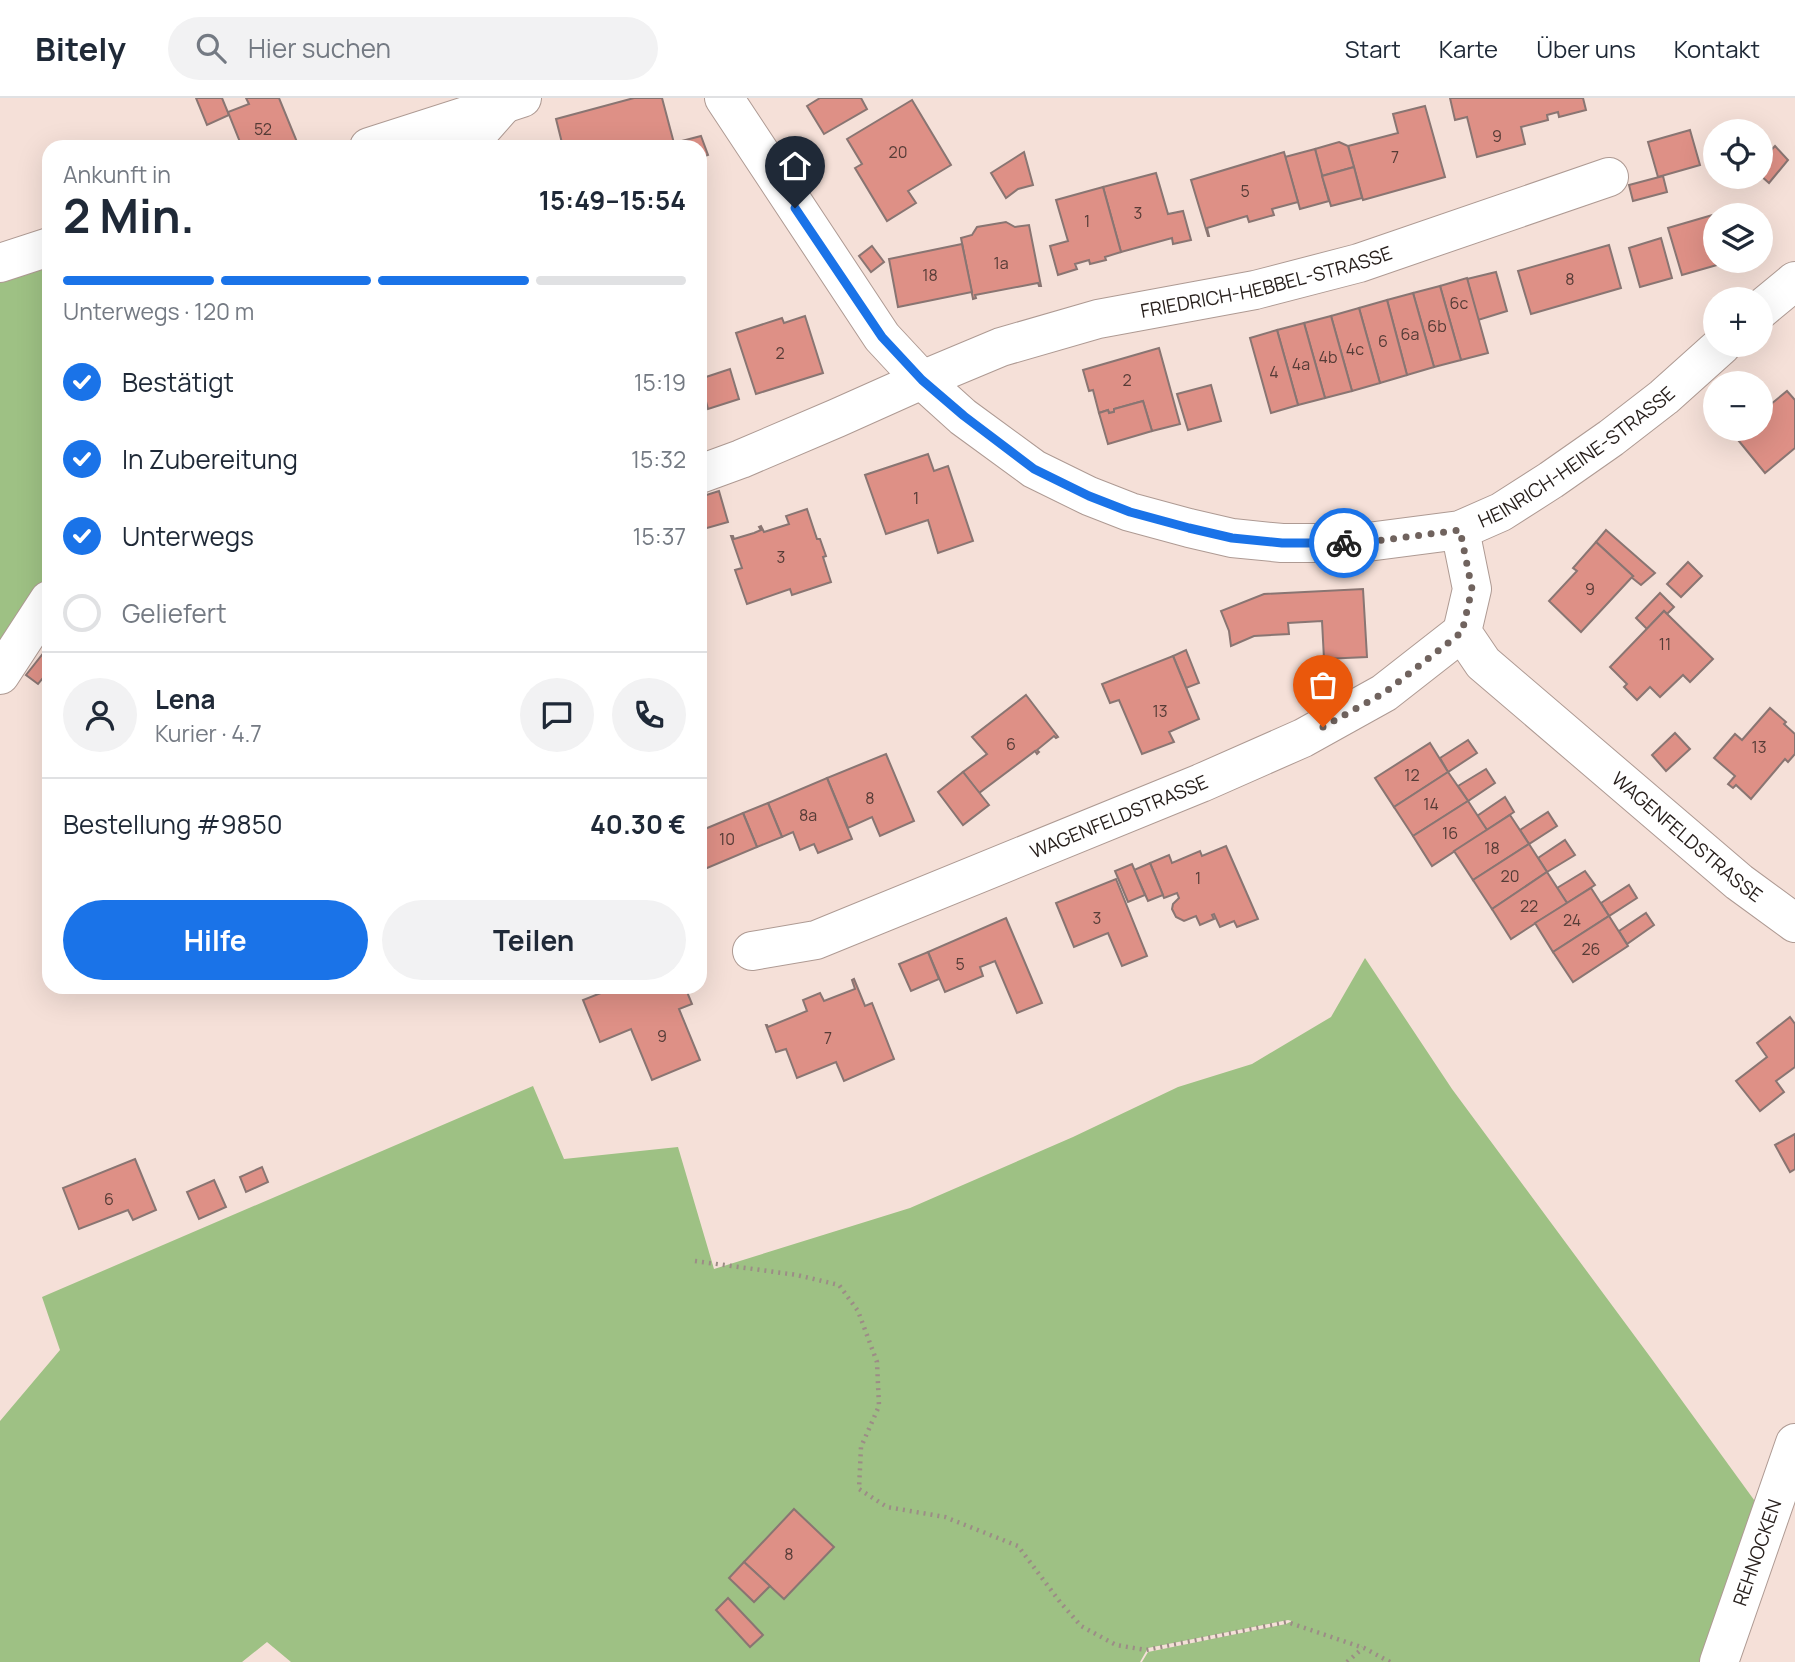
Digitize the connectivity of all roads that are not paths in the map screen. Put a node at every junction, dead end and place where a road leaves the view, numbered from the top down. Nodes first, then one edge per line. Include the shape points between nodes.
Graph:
1 (724, 98) edge
2 (513, 102) edge
3 (391, 140) edge
4 (473, 140) edge
5 (1609, 177) dead end
6 (42, 249) edge
7 (0, 263) edge
8 (1795, 281) edge
9 (1773, 299) edge
10 (1709, 357) edge
11 (922, 380) junction
12 (707, 471) edge
13 (1460, 530) junction
14 (42, 611) edge
15 (1462, 632) junction
16 (0, 675) edge
17 (1795, 923) edge
18 (752, 951) dead end
19 (1795, 1443) edge
20 (1719, 1662) edge

1 - 11 street, HEINRICH-HEINE-STRASSE via 882,337
2 - 3 street
2 - 4 street
5 - 11 street, FRIEDRICH-HEBBEL-STRASSE via 1359,263 1255,290 1098,319 1001,347
6 - 7 street
8 - 9 street
10 - 13 street, HEINRICH-HEINE-STRASSE via 1664,397 1551,480 1501,512
11 - 12 street, FRIEDRICH-HEBBEL-STRASSE
11 - 13 street, HEINRICH-HEINE-STRASSE via 1034,469 1130,512 1232,538 1282,543 1360,543
13 - 15 street via 1472,589
14 - 16 street
15 - 17 street, WAGENFELDSTRASSE via 1493,672 1704,853
15 - 18 street, WAGENFELDSTRASSE via 1384,693 1303,738 816,940
19 - 20 street, REHNOCKEN

